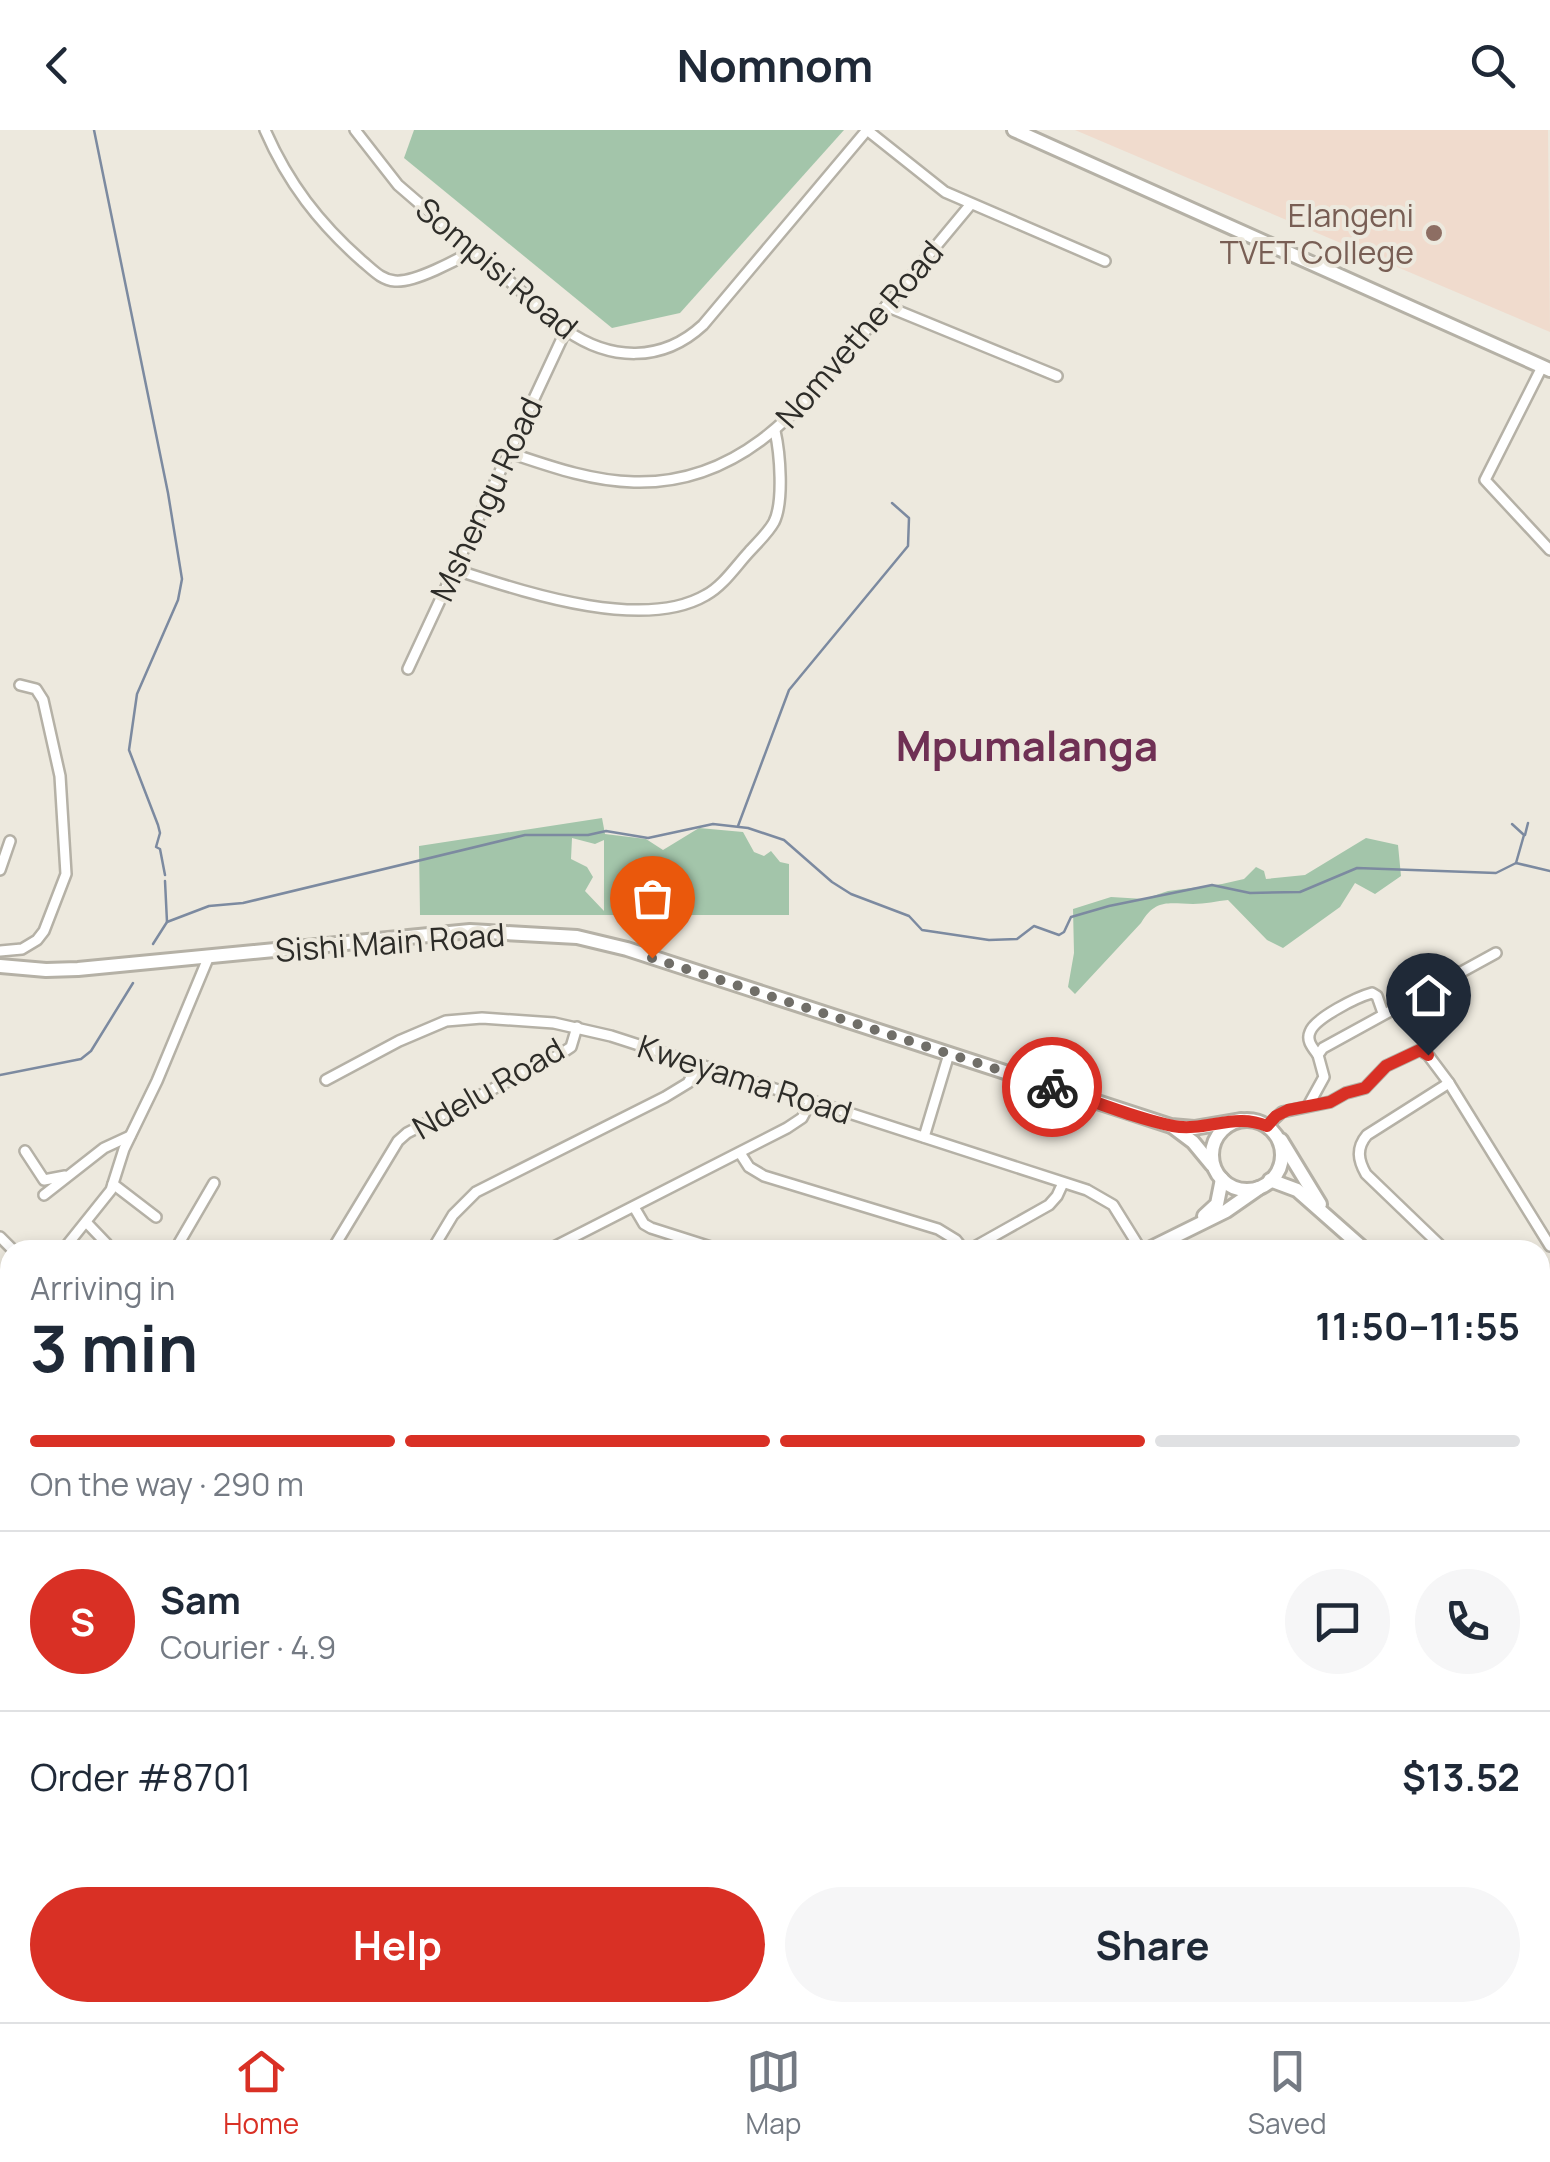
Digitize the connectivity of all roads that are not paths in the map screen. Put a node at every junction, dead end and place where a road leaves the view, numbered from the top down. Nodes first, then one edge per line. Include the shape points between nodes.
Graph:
1 (265, 130) edge
2 (356, 130) edge
3 (867, 130) edge
4 (1014, 130) edge
5 (971, 204) junction
6 (474, 250) junction
7 (1105, 261) dead end
8 (886, 306) junction
9 (566, 330) junction
10 (1546, 368) edge
11 (1057, 376) dead end
12 (775, 431) junction
13 (508, 452) junction
14 (1550, 550) edge
15 (453, 570) junction
16 (408, 669) dead end
17 (20, 685) dead end
18 (10, 841) dead end
19 (0, 870) edge
20 (0, 951) edge
21 (1496, 953) dead end
22 (209, 956) junction
23 (0, 966) edge
24 (1382, 1013) junction
25 (577, 1027) junction
26 (949, 1054) junction
27 (1318, 1055) junction
28 (698, 1065) junction
29 (326, 1080) dead end
30 (1450, 1083) junction
31 (811, 1101) junction
32 (1308, 1106) junction
33 (1241, 1120) junction
34 (1171, 1126) junction
35 (1272, 1131) junction
36 (130, 1136) junction
37 (924, 1137) junction
38 (25, 1152) dead end
39 (740, 1154) junction
40 (1218, 1173) junction
41 (67, 1176) junction
42 (1062, 1182) junction
43 (214, 1183) dead end
44 (1266, 1183) junction
45 (113, 1184) junction
46 (44, 1195) dead end
47 (634, 1208) junction
48 (156, 1216) dead end
49 (1331, 1218) junction
50 (86, 1222) junction
51 (1186, 1230) junction
52 (72, 1240) edge
53 (103, 1240) edge
54 (181, 1240) edge
55 (338, 1240) edge
56 (438, 1240) edge
57 (568, 1240) edge
58 (689, 1240) edge
59 (956, 1240) edge
60 (984, 1240) edge
61 (1137, 1240) edge
62 (1165, 1240) edge
63 (1355, 1240) edge
64 (1435, 1240) edge
65 (1546, 1240) edge
66 (270, 2022) edge
67 (288, 2022) edge

1 - 6 street via 305,202 384,278 404,280
2 - 6 street, Sompisi Road via 390,177
3 - 5 street, Nomvethe Road via 928,181
3 - 9 street, Sompisi Road via 693,334 661,350 630,354 596,348
4 - 10 street
5 - 7 street, Nomvethe Road
5 - 8 street, Nomvethe Road
6 - 9 street, Sompisi Road
8 - 11 street
8 - 12 street, Nomvethe Road
9 - 13 street, Mshengu Road
10 - 14 street via 1485,480
12 - 13 street, Nomvethe Road via 714,468 638,482 592,478
12 - 15 street via 776,518 703,598 671,607 583,606
13 - 15 street, Mshengu Road
15 - 16 street, Mshengu Road
17 - 20 street via 32,686 43,700 60,776 67,866 37,940
18 - 19 street
21 - 24 street
22 - 23 street, Sishi Main Road via 46,970
22 - 26 street, Sishi Main Road via 470,931 577,938
22 - 36 street
24 - 27 street
24 - 27 street via 1372,994 1322,1019 1309,1037
25 - 28 street, Kweyama Road
25 - 29 street, Kweyama Road via 446,1020
25 - 55 street, Ndelu Road via 571,1047 559,1055 398,1141
26 - 34 street, Sishi Main Road
26 - 37 street
27 - 32 street via 1324,1076
28 - 31 street, Kweyama Road
28 - 56 street via 688,1083 476,1192
30 - 32 street via 1420,1050 1386,1066 1365,1088
30 - 64 street via 1367,1135 1359,1156 1366,1174
30 - 65 street
31 - 37 street, Kweyama Road
31 - 39 street via 795,1124
32 - 35 street via 1282,1112
33 - 34 street, Sishi Main Road
33 - 35 street
33 - 40 street via 1214,1144
34 - 40 street, Sishi Main Road
35 - 44 street via 1282,1160
35 - 49 street
36 - 41 street
36 - 45 street
37 - 42 street, Kweyama Road
38 - 41 street via 44,1180
39 - 47 street
39 - 59 street via 764,1176
40 - 44 street via 1240,1189
40 - 51 street via 1217,1204
41 - 46 street
42 - 60 street via 1049,1205
42 - 61 street, Kweyama Road via 1113,1205
43 - 54 street
44 - 49 street via 1296,1190
44 - 51 street
45 - 48 street
45 - 50 street
47 - 57 street
47 - 58 street via 644,1224
49 - 63 street
50 - 52 street
50 - 53 street
51 - 62 street
66 - 67 street

